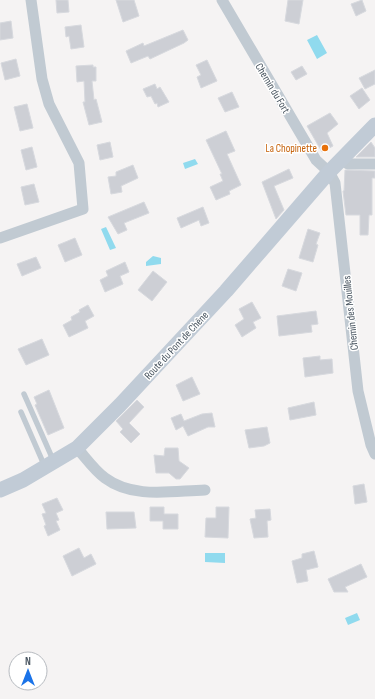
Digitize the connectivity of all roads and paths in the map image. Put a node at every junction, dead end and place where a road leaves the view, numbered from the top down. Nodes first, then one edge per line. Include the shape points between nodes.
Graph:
1 (31, 0) edge
2 (222, 0) edge
3 (375, 124) edge
4 (341, 159) junction
5 (375, 164) edge
6 (329, 172) junction
7 (0, 238) edge
8 (24, 394) dead end
9 (21, 412) dead end
10 (77, 448) junction
11 (375, 454) edge
12 (50, 464) junction
13 (0, 490) edge
14 (205, 490) dead end

1 - 7 street via 42,79 49,104 79,164 83,210
2 - 6 street, Chemin du Fort via 316,160
3 - 4 street, Route du Pont de Chêne
4 - 5 street via 348,164
4 - 6 street, Route du Pont de Chêne
6 - 10 street, Route du Pont de Chêne via 226,291
6 - 11 street, Chemin des Mouilles via 335,183 358,392
8 - 12 lane
9 - 12 lane
10 - 12 street, Route du Pont de Chêne
10 - 14 street via 104,477 123,488 143,492
12 - 13 street, Route du Pont de Chêne

